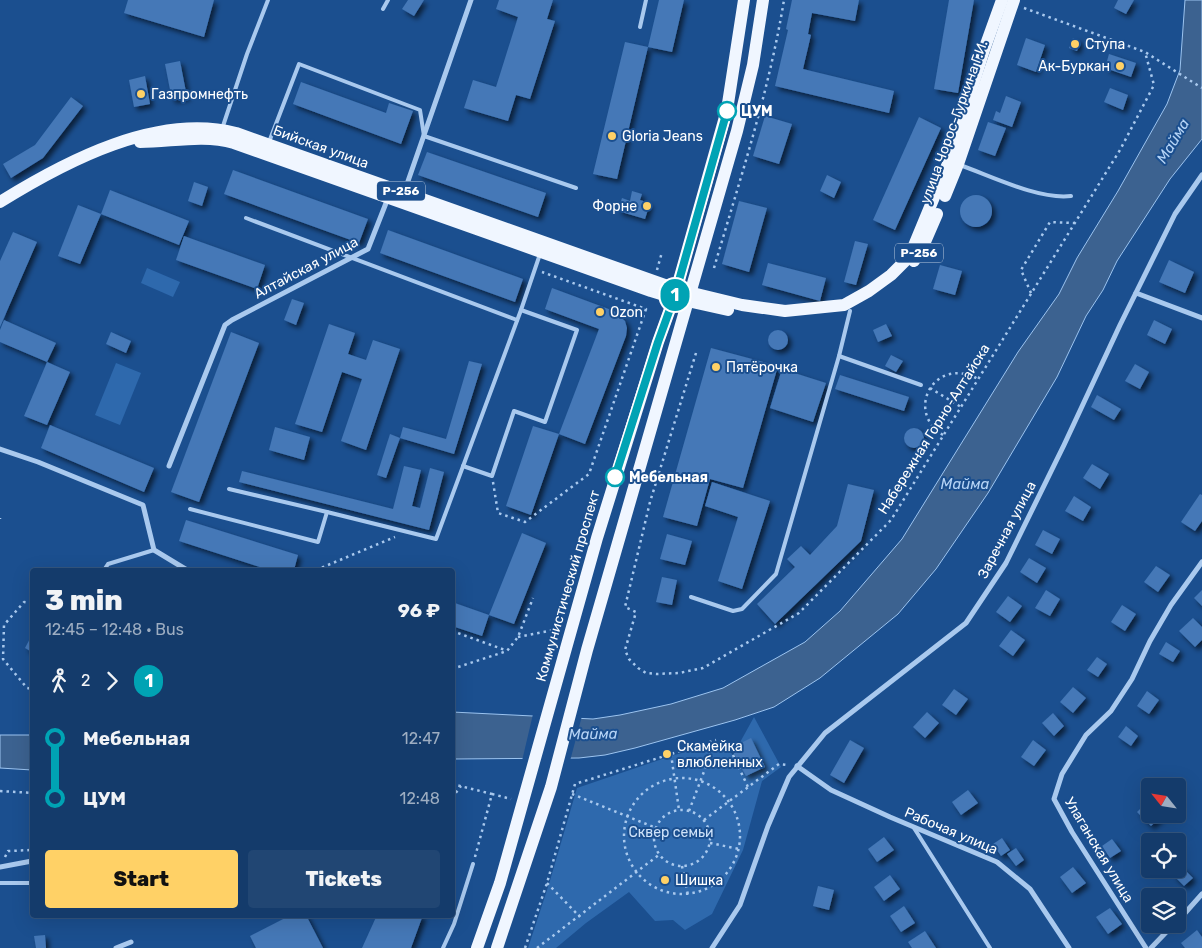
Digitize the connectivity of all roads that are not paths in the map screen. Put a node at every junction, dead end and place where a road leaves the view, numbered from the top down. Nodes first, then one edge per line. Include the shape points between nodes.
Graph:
1 (268, 0) edge
2 (388, 0) edge
3 (470, 0) edge
4 (646, 0) edge
5 (744, 0) edge
6 (763, 0) edge
7 (1009, 1) edge
8 (383, 9) dead end
9 (640, 28) dead end
10 (222, 129) junction
11 (424, 136) junction
12 (120, 142) junction
13 (268, 144) junction
14 (958, 164) junction
15 (1202, 175) edge
16 (576, 188) dead end
17 (390, 193) junction
18 (1071, 196) dead end
19 (0, 202) edge
20 (246, 218) dead end
21 (541, 252) junction
22 (351, 258) junction
23 (675, 293) junction
24 (1136, 293) junction
25 (689, 296) junction
26 (520, 310) junction
27 (850, 311) junction
28 (1202, 318) edge
29 (517, 320) junction
30 (839, 356) junction
31 (921, 385) dead end
32 (0, 449) edge
33 (168, 466) dead end
34 (463, 466) junction
35 (229, 489) dead end
36 (190, 509) dead end
37 (327, 512) junction
38 (154, 550) junction
39 (1202, 562) edge
40 (105, 568) edge
41 (184, 568) edge
42 (691, 597) dead end
43 (797, 766) junction
44 (914, 828) junction
45 (30, 861) edge
46 (473, 864) road end
47 (0, 868) edge
48 (30, 882) edge
49 (0, 883) edge
50 (1202, 894) edge
51 (1186, 912) edge
52 (1165, 933) edge
53 (131, 942) dead end
54 (116, 948) edge
55 (443, 948) edge
56 (477, 948) edge
57 (497, 948) edge
58 (712, 948) edge
59 (990, 948) edge
60 (1069, 948) edge
61 (1146, 948) edge
62 (1151, 948) edge

1 - 10 lane
2 - 8 lane
3 - 11 street
4 - 9 lane
5 - 23 main road, Коммунистический проспект via 727,110
6 - 25 main road via 738,131
7 - 14 main road, улица Чорос-Гуркина Г.И. / Р-256
7 - 25 main road, улица Чорос-Гуркина Г.И. / Р-256 via 984,50 949,161 931,206 906,259 891,275 844,305 785,311
10 - 12 main road, Бийская улица / Р-256 via 203,127 160,131
10 - 13 main road, Бийская улица / Р-256
11 - 13 lane via 420,110 299,64
11 - 16 lane
11 - 17 street via 408,184
12 - 17 main road, Бийская улица / Р-256 via 220,139
12 - 19 main road, Бийская улица / Р-256 via 26,186
13 - 17 main road, Бийская улица / Р-256
14 - 18 lane via 1040,194 1059,198
14 - 27 main road, улица Чорос-Гуркина Г.И. / Р-256 via 924,244 912,264 887,288
15 - 24 street, Заречная улица via 1175,214
17 - 21 main road, Бийская улица / Р-256
17 - 22 street, Алтайская улица via 368,249
17 - 23 main road, Бийская улица / Р-256
20 - 22 lane
21 - 23 main road, Бийская улица / Р-256
21 - 26 lane
22 - 29 lane
22 - 33 street, Алтайская улица via 225,325
23 - 25 main road, улица Чорос-Гуркина Г.И. / Р-256
23 - 56 main road, Коммунистический проспект via 615,477 500,883
24 - 28 street
24 - 43 street, Заречная улица via 1006,563 966,623 825,733
25 - 27 main road, улица Чорос-Гуркина Г.И. / Р-256 via 743,314 782,319
25 - 57 main road via 551,787
26 - 29 lane
26 - 34 lane via 577,330 545,422 514,411 492,476
27 - 30 lane
29 - 34 lane
30 - 31 lane
30 - 42 lane via 776,574 738,611
32 - 38 street via 143,505
34 - 37 lane via 436,539
35 - 37 lane
36 - 37 lane via 318,542
38 - 40 lane via 108,564
38 - 41 street
39 - 61 street, Улаганская улица via 1171,605 1111,712 1086,735 1062,774 1054,799
43 - 44 street, Рабочая улица via 831,790
43 - 58 street, Заречная улица via 788,777 740,905
44 - 59 lane
44 - 60 street, Рабочая улица via 997,862 1030,889
45 - 47 street
46 - 55 lane
48 - 49 lane
50 - 51 street
52 - 62 street
53 - 54 street

